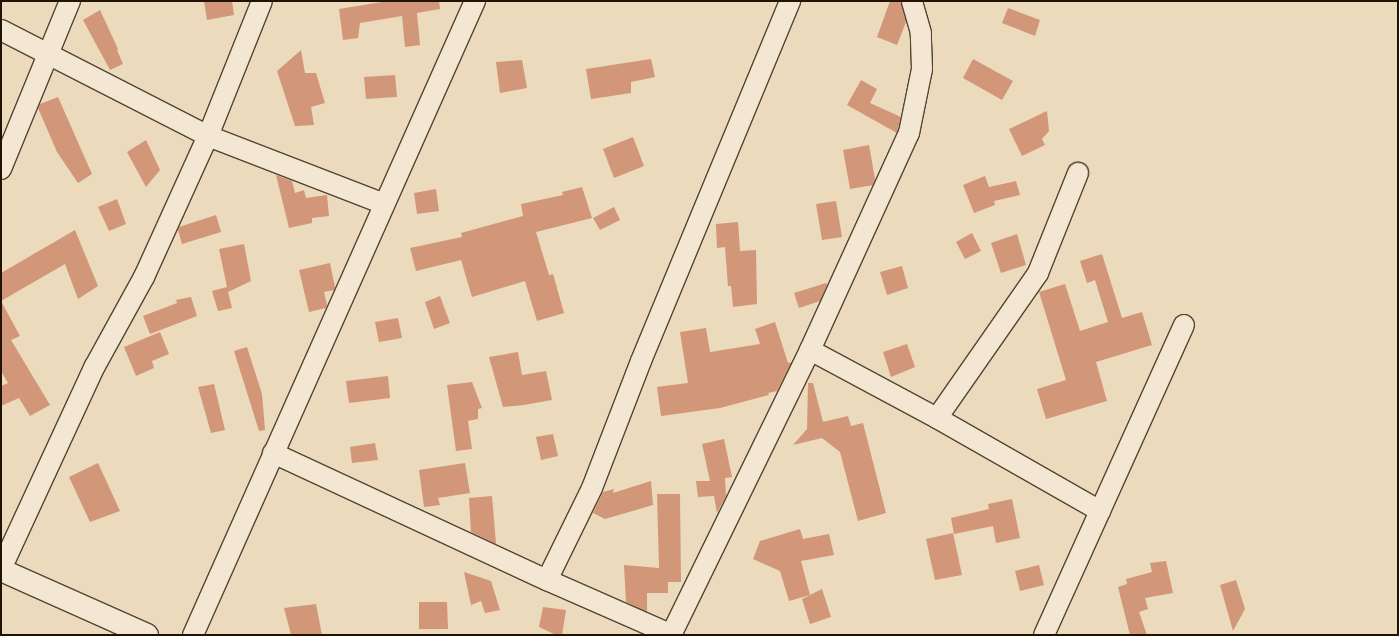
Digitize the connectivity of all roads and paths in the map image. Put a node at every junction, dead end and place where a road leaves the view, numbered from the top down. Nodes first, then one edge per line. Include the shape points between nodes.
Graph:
1 (70, 1) edge
2 (262, 1) edge
3 (475, 1) edge
4 (790, 1) edge
5 (912, 1) edge
6 (1, 30) edge
7 (48, 54) junction
8 (208, 136) junction
9 (1, 169) edge
10 (1078, 173) dead end
11 (384, 204) junction
12 (1184, 325) dead end
13 (810, 350) junction
14 (937, 418) junction
15 (273, 453) junction
16 (1100, 511) junction
17 (1, 570) edge
18 (547, 580) junction
19 (147, 635) edge
20 (193, 635) edge
21 (672, 635) edge
22 (1044, 635) edge

1 - 7 street
2 - 8 street
3 - 11 street
4 - 18 street via 641,361 592,488
5 - 13 street via 921,33 922,69 909,133
6 - 7 street
7 - 8 street
7 - 9 street
8 - 11 street
8 - 17 street via 144,277 95,366
10 - 14 street via 1038,273
11 - 15 street
12 - 16 street
13 - 14 street
13 - 21 street
14 - 16 street
15 - 18 street
15 - 20 street
16 - 22 street
17 - 19 street
18 - 21 street

